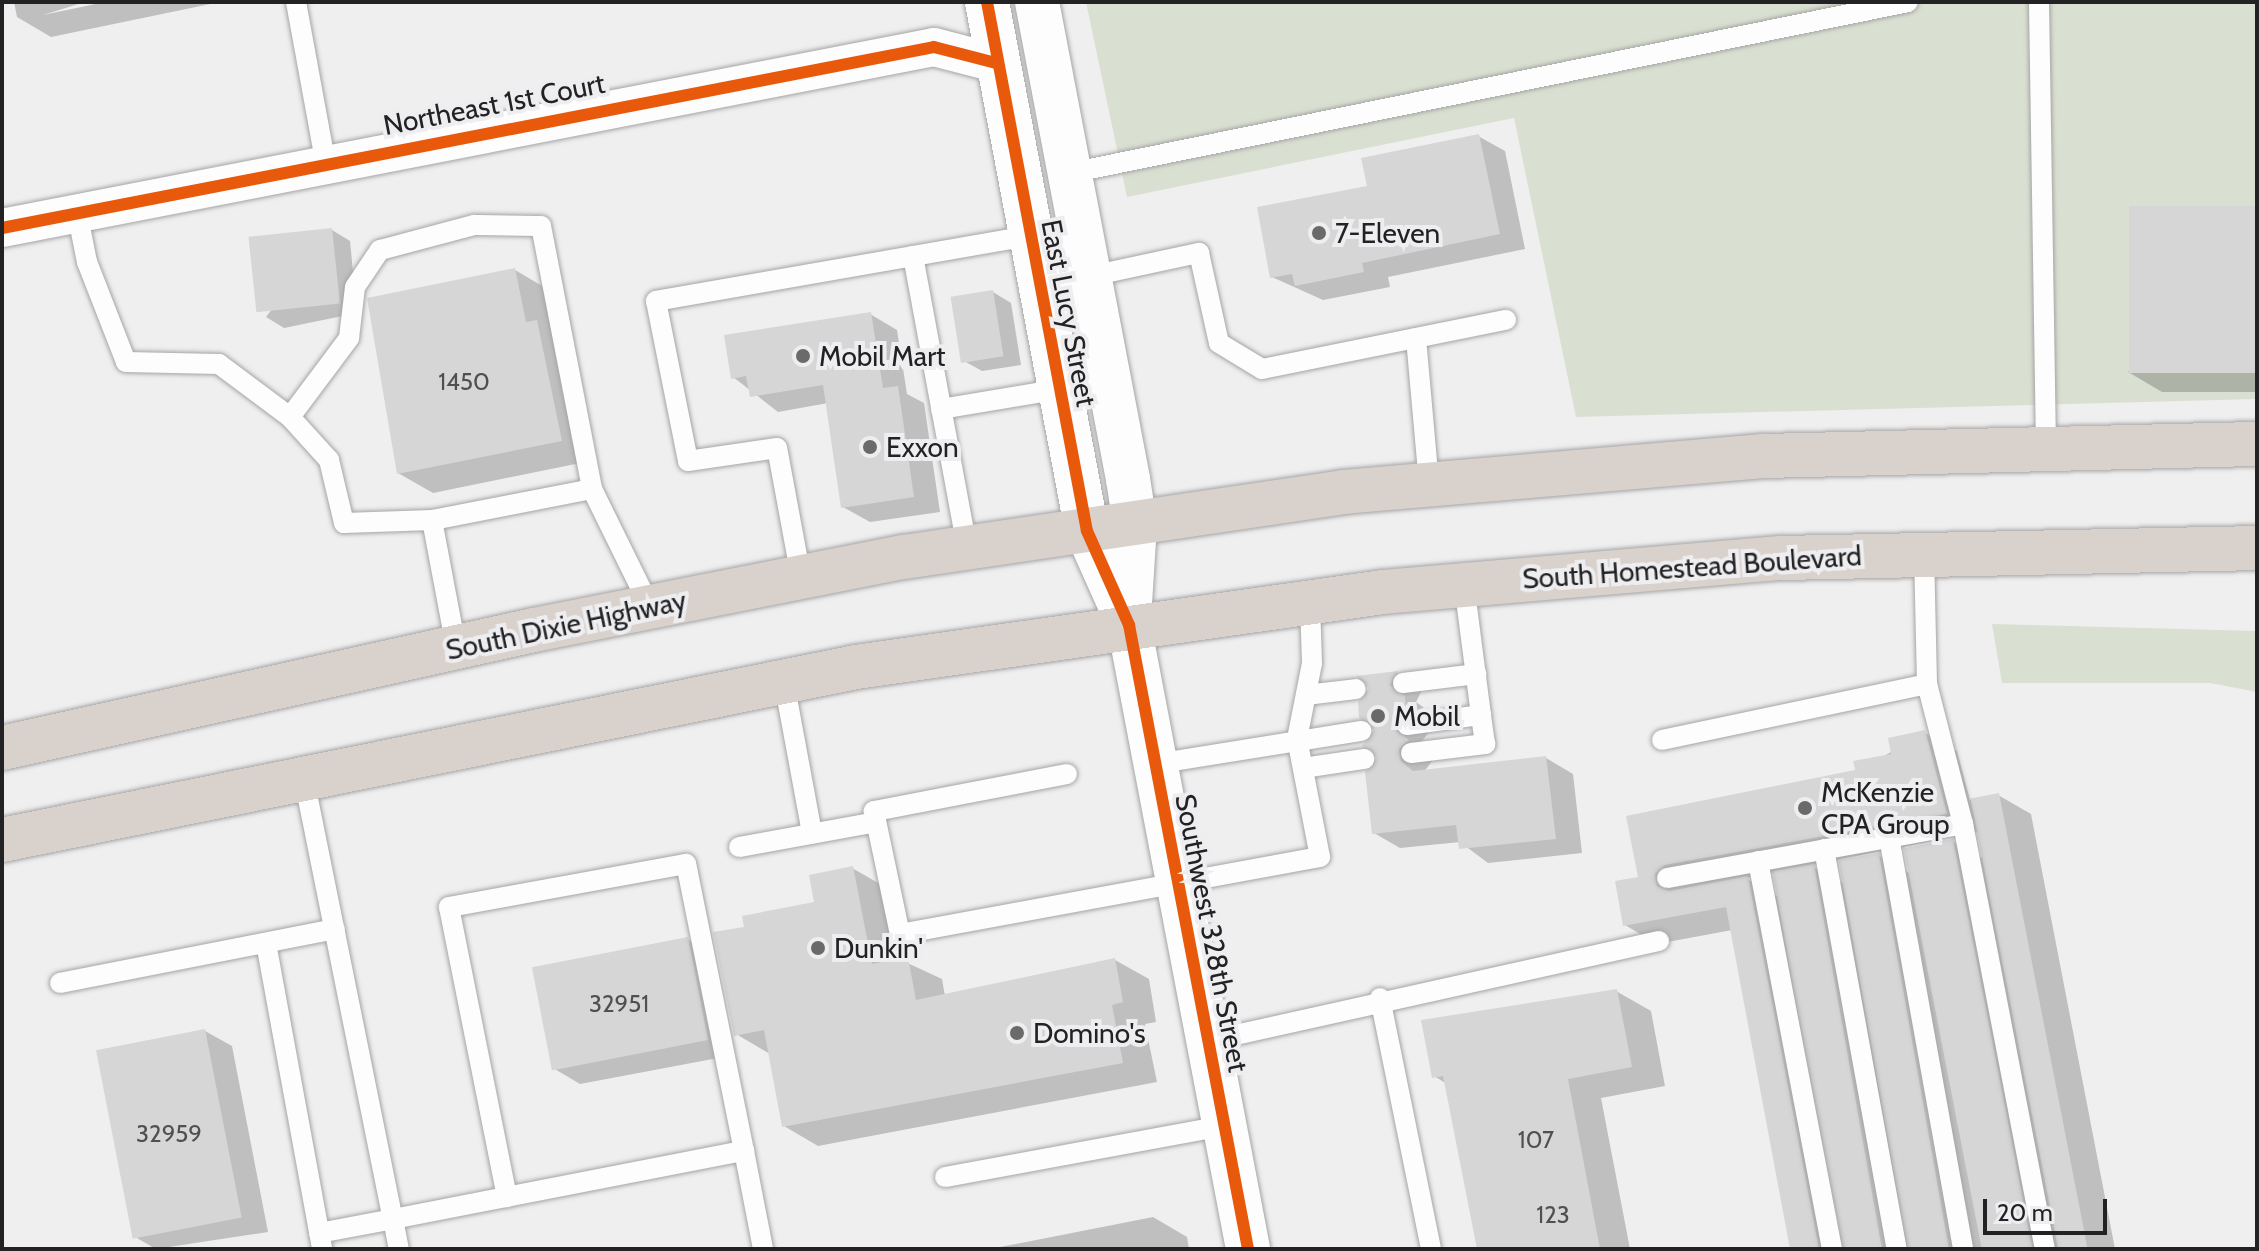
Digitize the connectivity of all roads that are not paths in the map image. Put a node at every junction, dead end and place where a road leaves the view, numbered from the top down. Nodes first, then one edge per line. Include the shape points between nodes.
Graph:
1 (296, 2) edge
2 (1037, 2) edge
3 (1908, 2) edge
4 (2039, 2) edge
5 (988, 8) edge
6 (996, 63) junction
7 (325, 160) junction
8 (1070, 173) junction
9 (77, 212) junction
10 (2, 228) edge
11 (1030, 236) junction
12 (913, 256) junction
13 (1089, 277) junction
14 (1040, 287) junction
15 (1506, 320) dead end
16 (1416, 338) junction
17 (1060, 389) junction
18 (941, 409) junction
19 (290, 417) junction
20 (2257, 444) edge
21 (2046, 445) junction
22 (1429, 483) junction
23 (592, 489) junction
24 (432, 520) junction
25 (1135, 524) junction
26 (1087, 531) junction
27 (967, 546) junction
28 (2257, 548) edge
29 (1924, 553) junction
30 (801, 577) junction
31 (1464, 584) junction
32 (1310, 602) junction
33 (650, 607) junction
34 (1129, 625) junction
35 (456, 647) junction
36 (1476, 674) junction
37 (784, 682) junction
38 (1403, 683) dead end
39 (1927, 684) junction
40 (1356, 689) dead end
41 (1306, 695) junction
42 (1481, 715) junction
43 (1407, 725) dead end
44 (1361, 731) dead end
45 (1297, 739) junction
46 (1662, 740) dead end
47 (2, 748) edge
48 (1411, 753) dead end
49 (1364, 759) dead end
50 (1155, 764) junction
51 (1303, 768) junction
52 (1067, 774) dead end
53 (304, 779) junction
54 (876, 822) junction
55 (1963, 824) junction
56 (812, 833) junction
57 (1889, 837) junction
58 (2, 840) edge
59 (739, 847) dead end
60 (1824, 849) junction
61 (1758, 861) junction
62 (1667, 878) dead end
63 (1178, 883) junction
64 (335, 929) junction
65 (1659, 941) dead end
66 (266, 943) junction
67 (60, 983) dead end
68 (1380, 998) junction
69 (1208, 1041) junction
70 (1224, 1126) junction
71 (744, 1151) junction
72 (945, 1177) dead end
73 (507, 1197) junction
74 (393, 1219) junction
75 (320, 1241) edge
76 (399, 1249) edge
77 (763, 1249) edge
78 (1248, 1249) edge
79 (1431, 1249) edge
80 (1832, 1249) edge
81 (1897, 1249) edge
82 (1963, 1249) edge
83 (2045, 1249) edge

1 - 7 lane
2 - 5 street
2 - 8 street, East Lucy Street
3 - 8 lane
4 - 21 lane
5 - 6 street, East Lucy Street
6 - 7 street, Northeast 1st Court via 934,47
6 - 11 street, East Lucy Street
7 - 9 street, Northeast 1st Court
8 - 13 street, East Lucy Street
9 - 10 street, Northeast 1st Court
9 - 19 lane via 87,262 126,362 219,364
11 - 12 lane
11 - 14 street, East Lucy Street
12 - 18 lane
12 - 30 lane via 656,301 688,461 777,448
13 - 14 lane
13 - 16 lane via 1199,253 1219,343 1262,369
13 - 25 street, East Lucy Street
14 - 17 street, East Lucy Street
15 - 16 lane
16 - 22 lane
17 - 18 lane
17 - 26 street, East Lucy Street
18 - 27 lane
19 - 23 lane via 349,338 355,287 380,250 474,225 541,226
19 - 24 lane via 329,460 344,523
20 - 21 highway
21 - 22 highway via 1764,456
22 - 25 highway
23 - 24 lane
23 - 33 lane
24 - 35 lane
25 - 26 highway, South Dixie Highway
25 - 34 street, East Lucy Street
26 - 27 highway, South Dixie Highway
26 - 34 street, East Lucy Street
27 - 30 highway, South Dixie Highway
28 - 29 highway, South Homestead Boulevard
29 - 31 highway, South Homestead Boulevard
29 - 39 lane
30 - 33 highway, South Dixie Highway
31 - 32 highway, South Homestead Boulevard
31 - 36 lane
32 - 34 highway, South Homestead Boulevard
32 - 41 lane
33 - 35 highway, South Dixie Highway
34 - 37 highway
34 - 50 street, Southwest 328th Street
35 - 47 highway, South Dixie Highway
36 - 38 lane
36 - 42 lane
37 - 53 highway
37 - 56 lane
39 - 46 lane
39 - 55 lane
40 - 41 lane
41 - 45 lane
42 - 43 lane
42 - 48 lane via 1485,744
44 - 45 lane
45 - 50 lane
45 - 51 lane
49 - 51 lane
50 - 63 street, Southwest 328th Street
51 - 63 lane via 1320,857
52 - 54 lane via 874,811
53 - 58 highway
53 - 64 lane
54 - 56 lane
54 - 63 lane via 900,934
55 - 57 lane
55 - 83 lane
56 - 59 lane
57 - 60 lane
57 - 82 lane
60 - 61 lane
60 - 81 lane
61 - 62 lane
61 - 80 lane
63 - 69 street, Southwest 328th Street
64 - 66 lane
64 - 74 lane
65 - 68 lane
66 - 67 lane
66 - 75 lane
68 - 69 lane
68 - 79 lane
69 - 70 street, Southwest 328th Street
70 - 72 lane
70 - 78 street, Southwest 328th Street
71 - 73 lane
71 - 73 lane via 686,864 449,907
71 - 77 lane
73 - 74 lane
74 - 75 lane
74 - 76 lane

